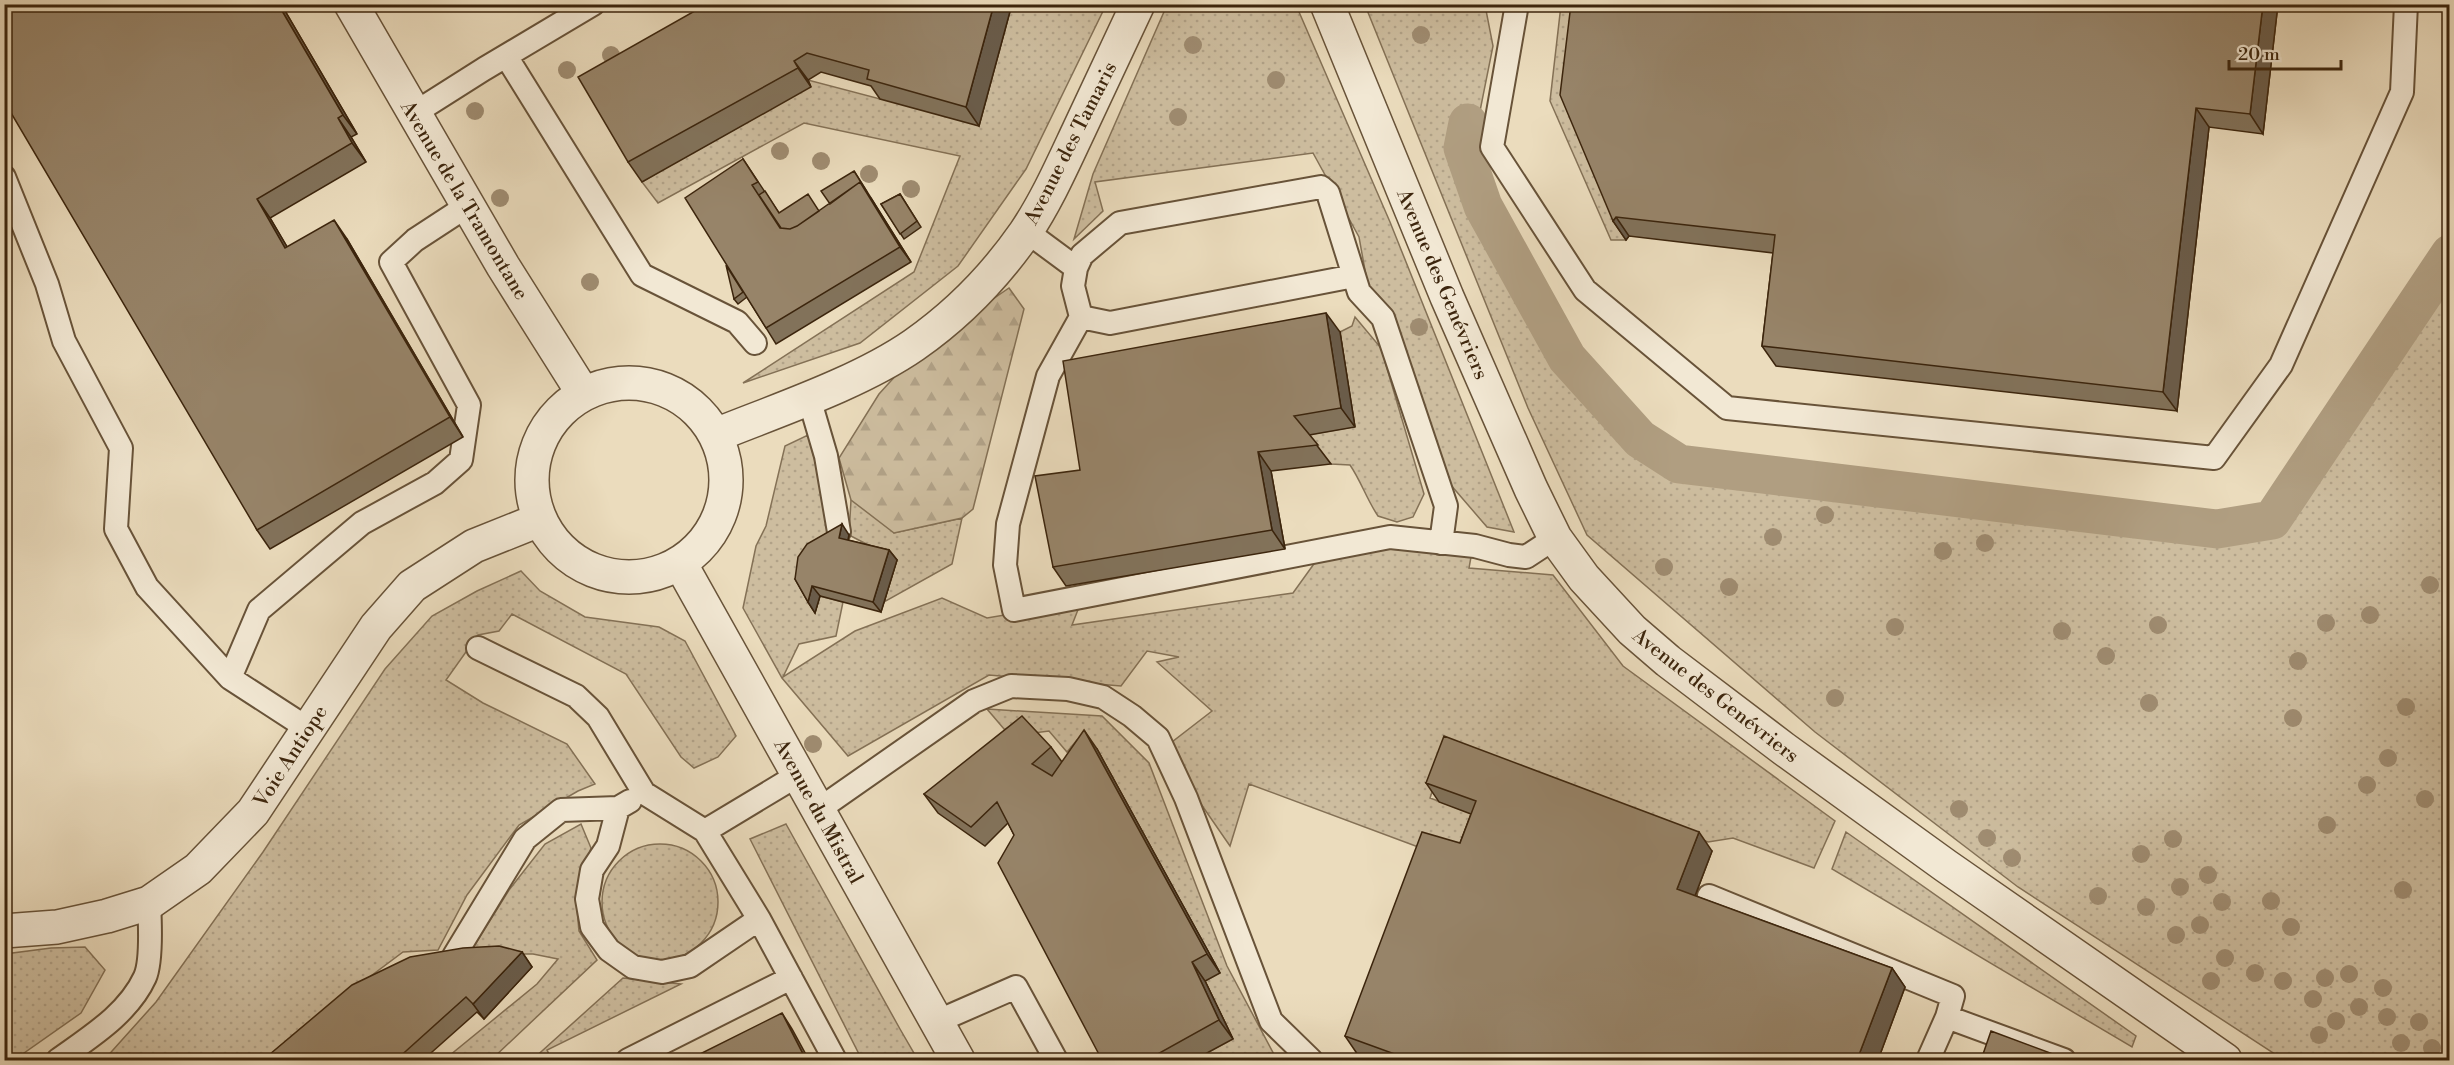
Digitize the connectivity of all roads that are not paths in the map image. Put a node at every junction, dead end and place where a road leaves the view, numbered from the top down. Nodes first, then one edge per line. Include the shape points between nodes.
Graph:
1 (351, 4) edge
2 (1138, 4) edge
3 (1327, 4) edge
4 (1517, 4) edge
5 (2406, 4) edge
6 (590, 5) edge
7 (506, 56) junction
8 (413, 114) junction
9 (4, 177) edge
10 (467, 206) junction
11 (1026, 231) junction
12 (1076, 268) junction
13 (1354, 276) junction
14 (1081, 317) junction
15 (755, 343) dead end
16 (583, 393) junction
17 (809, 398) junction
18 (716, 435) junction
19 (539, 520) junction
20 (839, 532) edge
21 (1555, 538) junction
22 (1441, 543) junction
23 (680, 563) junction
24 (478, 648) dead end
25 (230, 678) junction
26 (307, 728) junction
27 (798, 775) junction
28 (644, 793) junction
29 (618, 808) junction
30 (818, 810) junction
31 (705, 831) junction
32 (1709, 896) dead end
33 (149, 903) junction
34 (759, 919) junction
35 (4, 931) edge
36 (454, 956) edge
37 (791, 978) junction
38 (1947, 1017) junction
39 (936, 1022) junction
40 (58, 1060) edge
41 (628, 1060) edge
42 (835, 1060) edge
43 (958, 1060) edge
44 (1056, 1060) edge
45 (1311, 1060) edge
46 (1928, 1060) edge
47 (2064, 1060) edge
48 (2225, 1060) edge

1 - 8 street, Avenue de la Tramontane
2 - 11 street, Avenue des Tamaris via 1062,165
3 - 21 street, Avenue des Genévriers via 1446,297
4 - 5 lane via 1492,147 1585,291 1726,408 2214,458 2281,365 2402,92
6 - 7 lane
7 - 8 lane
7 - 15 lane via 642,275 736,322
8 - 10 street, Avenue de la Tramontane
9 - 25 lane via 47,284 64,341 121,448 117,529 147,587
10 - 16 street, Avenue de la Tramontane
10 - 25 lane via 416,240 392,262 469,405 460,460 435,483 362,523 259,610
11 - 12 lane
11 - 17 street, Avenue des Tamaris via 990,278 913,346
12 - 13 lane via 1082,255 1120,223 1322,187 1328,193
12 - 14 lane via 1073,286
13 - 14 lane via 1110,323
13 - 22 lane via 1359,292 1383,318 1446,506
14 - 22 lane via 1048,376 1008,524 1005,565 1014,610 1390,537
16 - 18 street via 612,383 643,383 672,392 698,410
16 - 19 street via 563,407 536,448 531,472
17 - 18 street, Avenue des Tamaris
17 - 20 lane via 826,456
18 - 23 street via 724,458 723,506 714,528 699,548
19 - 23 street via 554,543 575,561 600,573 627,577 655,574
19 - 26 street, Voie Antiope via 474,546 412,586 376,627
21 - 22 lane via 1526,556
21 - 48 street, Avenue des Genévriers via 1584,578 1668,661 1946,866
23 - 27 street, Avenue du Mistral
24 - 28 lane via 576,696 598,717
25 - 26 lane
26 - 33 street, Voie Antiope via 253,812 198,869
27 - 30 street, Avenue du Mistral
27 - 31 lane
28 - 29 lane
28 - 31 lane
29 - 34 lane via 608,846 592,870 587,899 592,927 609,950 633,967 662,972 690,966
29 - 36 lane via 561,810 525,839
30 - 39 street, Avenue du Mistral
30 - 45 lane via 974,701 1011,686 1068,689 1103,697 1158,738 1186,798 1271,1021
31 - 34 lane
32 - 38 lane via 1953,996
33 - 35 street, Voie Antiope via 57,927
33 - 40 lane via 145,976 122,1010
34 - 37 lane
37 - 41 lane
37 - 42 lane
38 - 46 lane
38 - 47 lane
39 - 43 street, Avenue du Mistral
39 - 44 lane via 1016,987

